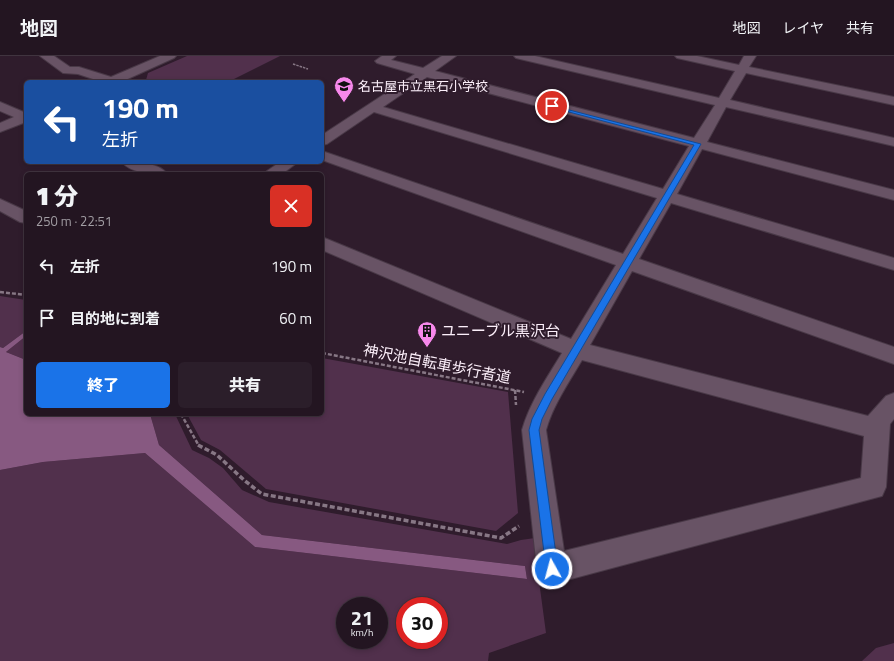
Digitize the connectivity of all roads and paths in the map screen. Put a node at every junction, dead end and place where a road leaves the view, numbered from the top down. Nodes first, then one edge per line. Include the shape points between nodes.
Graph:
1 (46, 56) edge
2 (170, 56) edge
3 (390, 56) edge
4 (450, 56) edge
5 (520, 56) edge
6 (681, 56) edge
7 (746, 62) edge
8 (293, 64) dead end
9 (308, 69) dead end
10 (425, 73) junction
11 (106, 80) edge
12 (116, 80) edge
13 (722, 102) junction
14 (894, 102) edge
15 (0, 106) edge
16 (373, 108) junction
17 (24, 116) edge
18 (24, 118) edge
19 (0, 128) edge
20 (324, 140) edge
21 (894, 142) edge
22 (698, 144) junction
23 (324, 156) edge
24 (135, 164) edge
25 (287, 164) edge
26 (153, 172) edge
27 (275, 172) edge
28 (667, 195) junction
29 (894, 195) edge
30 (0, 204) edge
31 (24, 217) edge
32 (325, 248) edge
33 (627, 262) junction
34 (894, 264) edge
35 (0, 292) edge
36 (24, 296) edge
37 (576, 350) junction
38 (324, 353) edge
39 (894, 356) edge
40 (515, 390) junction
41 (548, 397) junction
42 (894, 403) edge
43 (516, 406) dead end
44 (182, 416) edge
45 (878, 430) junction
46 (526, 521) dead end

1 - 11 street via 67,70 79,71
2 - 12 street
3 - 10 street via 381,61
4 - 10 street
5 - 13 street
6 - 7 street
7 - 13 street
7 - 14 street
8 - 9 path
10 - 16 street
10 - 22 street
13 - 21 street
13 - 22 street
15 - 17 street
16 - 20 street
16 - 28 street
18 - 19 street
22 - 28 street
22 - 29 street
23 - 33 street
24 - 26 street
25 - 27 street
28 - 33 street
28 - 34 street
30 - 31 street
32 - 37 street
33 - 37 street
33 - 39 street
35 - 36 path
37 - 41 street
37 - 45 street
38 - 40 path, 神沢池自転車歩行者道
40 - 41 path, 神沢池自転車歩行者道
40 - 43 path
41 - 45 street via 534,430 552,569 873,488
42 - 45 street via 878,420
44 - 46 path via 198,446 217,455 262,494 501,538

